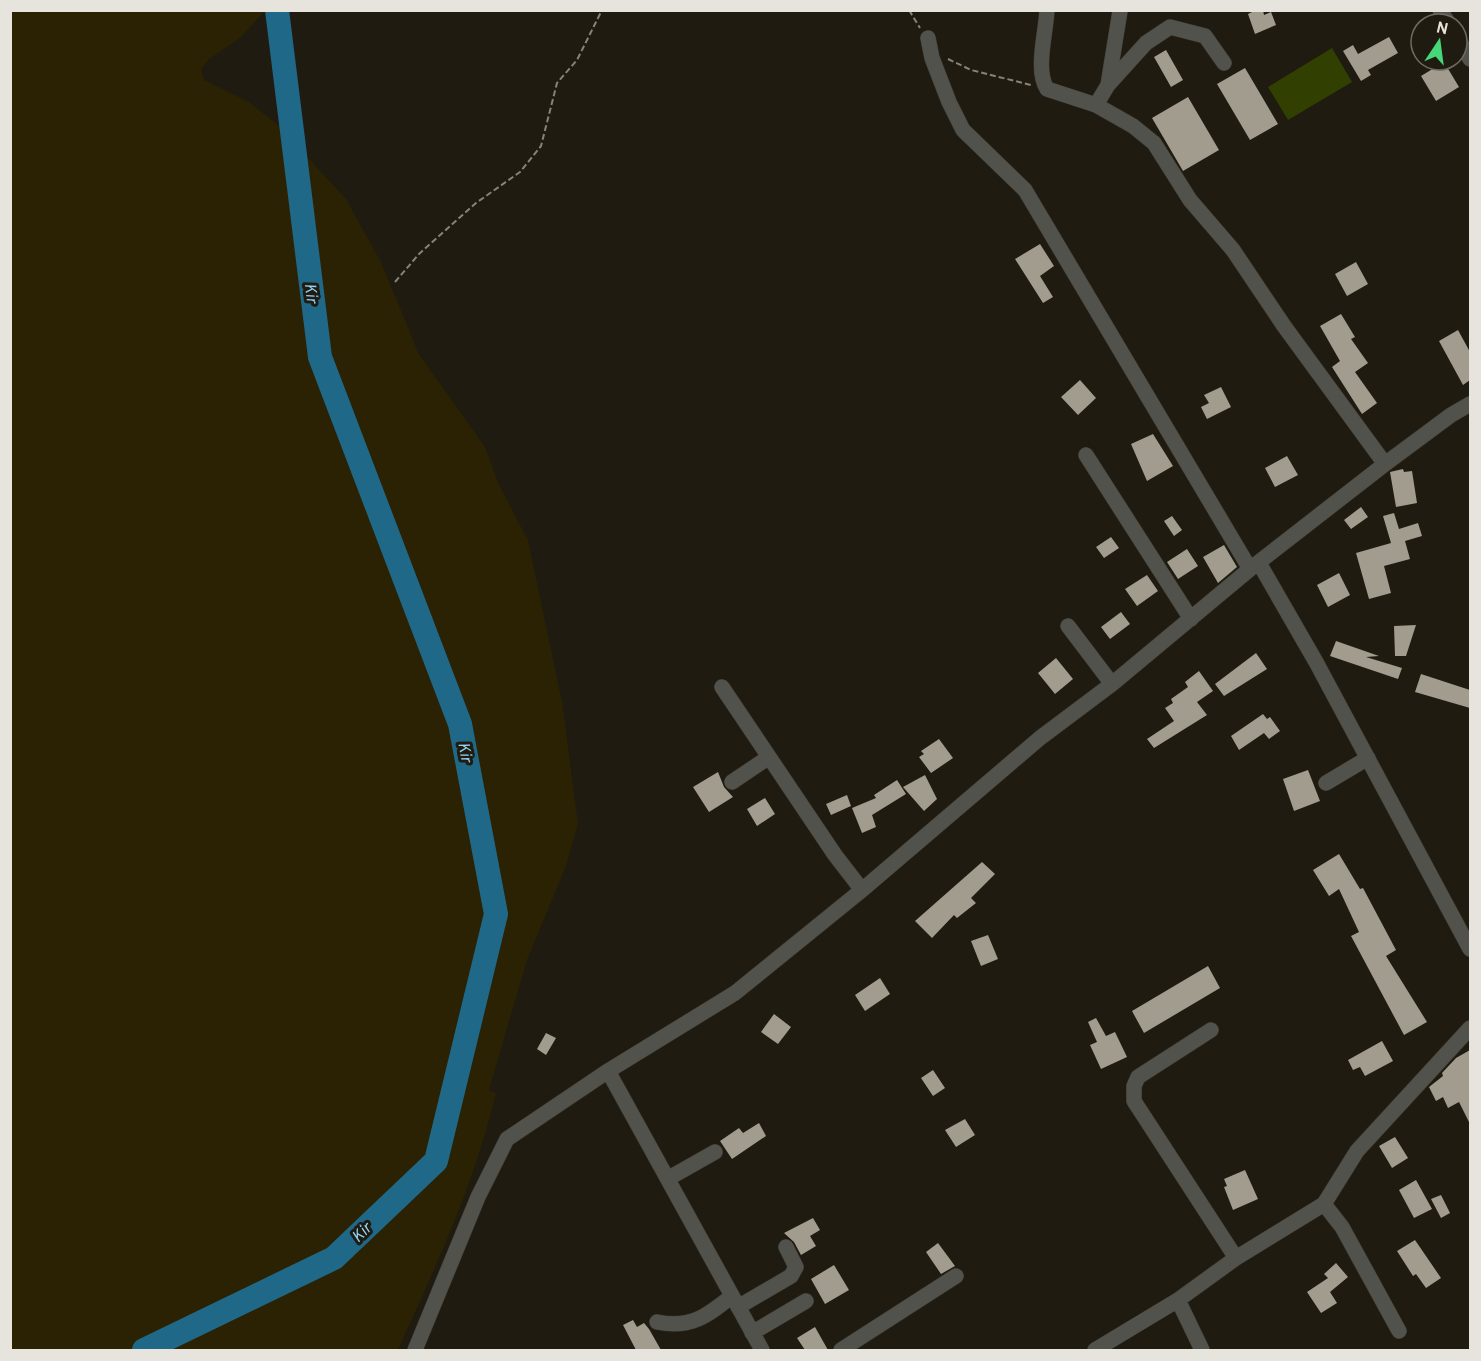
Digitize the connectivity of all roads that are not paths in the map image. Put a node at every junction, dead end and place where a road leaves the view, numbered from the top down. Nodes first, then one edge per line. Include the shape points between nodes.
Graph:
1 (1047, 10) edge
2 (1120, 11) edge
3 (928, 38) road end
4 (1224, 63) dead end
5 (1108, 85) junction
6 (1096, 105) junction
7 (1470, 404) edge
8 (1086, 455) dead end
9 (1385, 464) junction
10 (1255, 566) junction
11 (1191, 619) junction
12 (1068, 626) dead end
13 (1112, 684) junction
14 (722, 687) dead end
15 (769, 757) junction
16 (1368, 758) junction
17 (732, 782) dead end
18 (1326, 783) dead end
19 (862, 890) junction
20 (1470, 948) edge
21 (1470, 1028) edge
22 (1211, 1030) dead end
23 (608, 1071) junction
24 (715, 1152) dead end
25 (669, 1178) junction
26 (1324, 1204) junction
27 (786, 1247) dead end
28 (1236, 1258) junction
29 (956, 1276) dead end
30 (1178, 1300) junction
31 (806, 1301) dead end
32 (735, 1302) junction
33 (657, 1322) dead end
34 (1400, 1331) dead end
35 (752, 1333) junction
36 (415, 1350) edge
37 (762, 1350) edge
38 (841, 1350) edge
39 (1095, 1350) edge
40 (1202, 1350) edge

1 - 6 street via 1041,63 1047,89
2 - 5 street
3 - 10 street via 940,80 963,130 1025,190
4 - 5 street via 1204,36 1170,27 1146,43
5 - 6 street
6 - 9 street via 1154,143 1190,200 1233,250
7 - 9 street
8 - 11 street
9 - 10 street
10 - 11 street
10 - 16 street
11 - 13 street
12 - 13 street
13 - 19 street via 1040,738
14 - 15 street
15 - 17 street
15 - 19 street
16 - 18 street
16 - 20 street
19 - 23 street via 735,993
21 - 26 street via 1358,1151
22 - 28 street via 1138,1077 1132,1094
23 - 25 street
23 - 36 street via 507,1138 478,1197
24 - 25 street
25 - 32 street
26 - 28 street
26 - 34 street via 1342,1227
27 - 32 street via 796,1267 791,1276
28 - 30 street
29 - 38 street
30 - 39 street
30 - 40 street
31 - 35 street
32 - 33 street via 705,1318 671,1325
32 - 35 street
35 - 37 street

